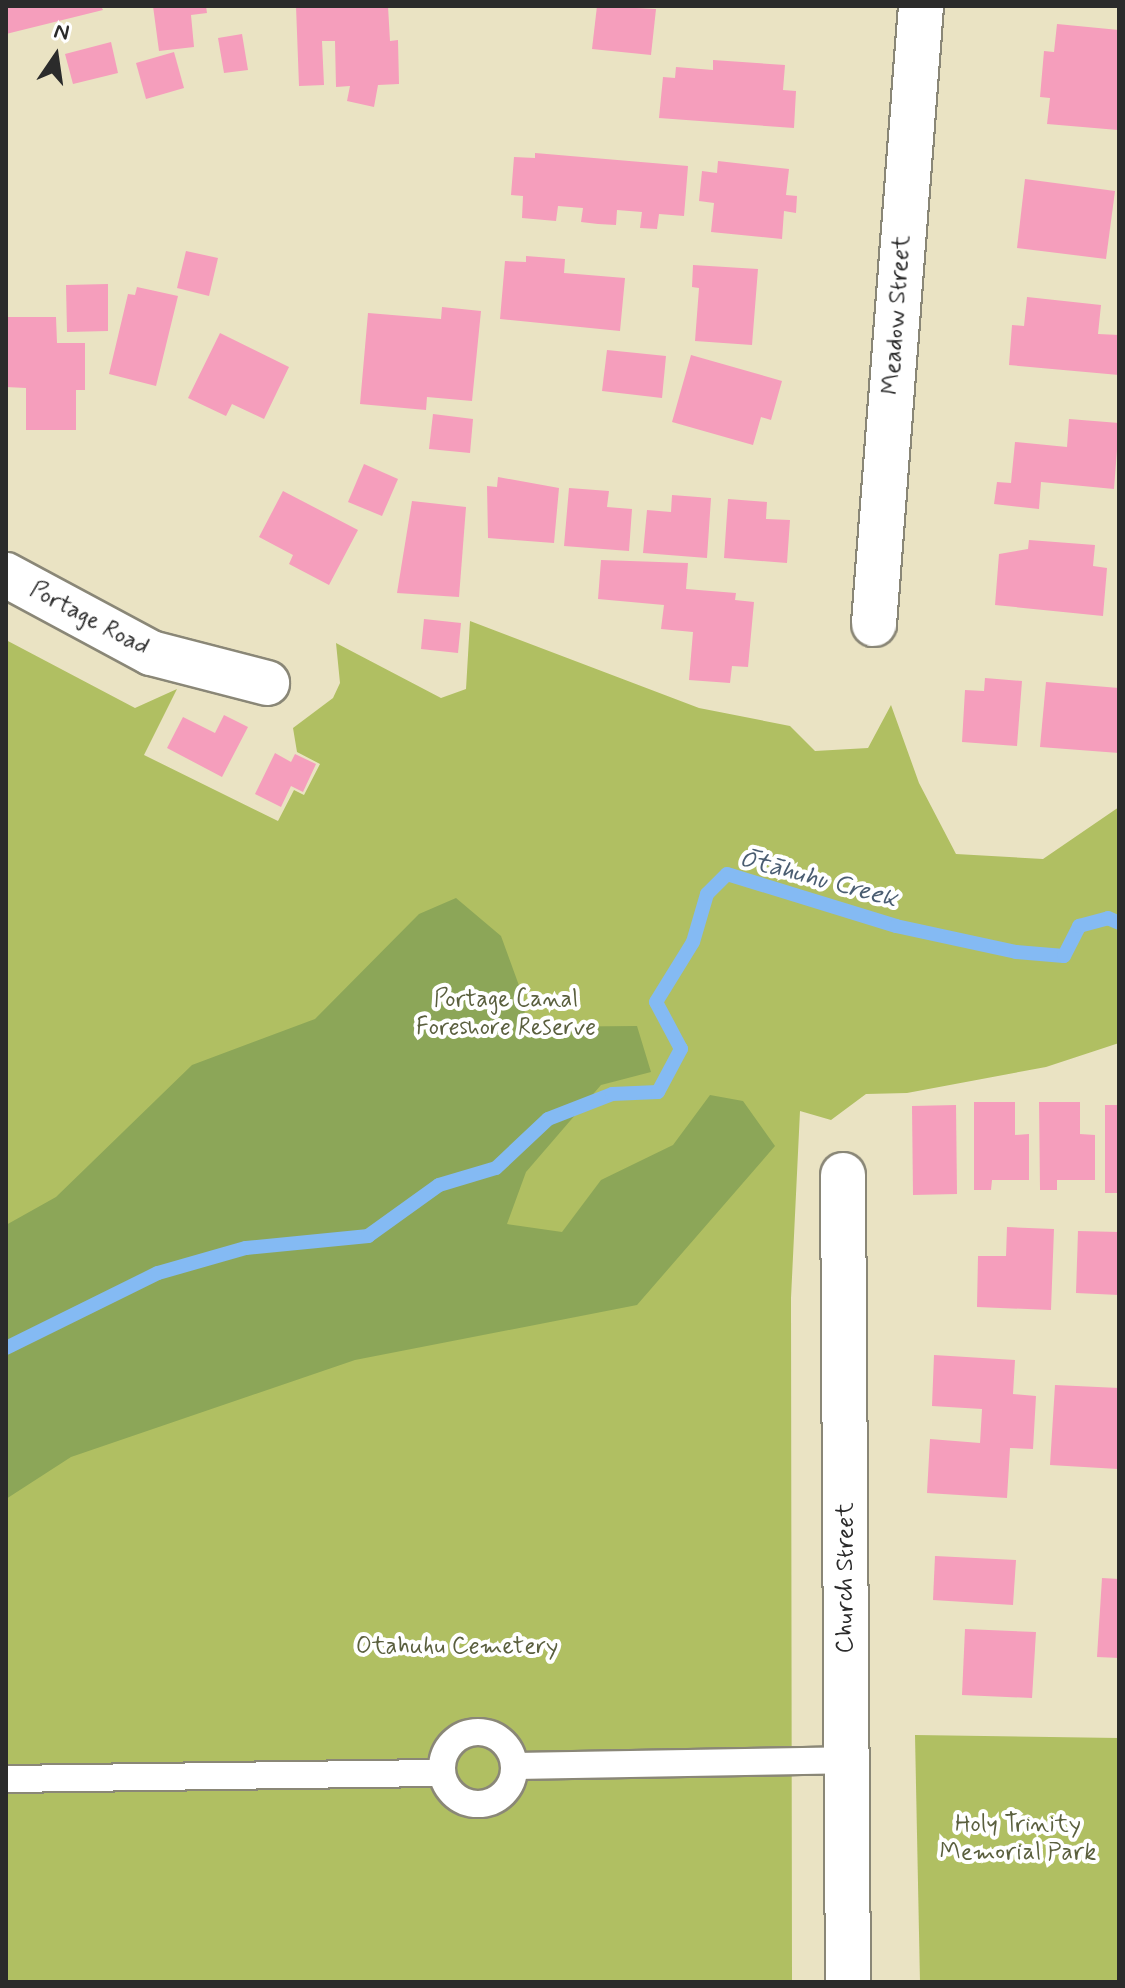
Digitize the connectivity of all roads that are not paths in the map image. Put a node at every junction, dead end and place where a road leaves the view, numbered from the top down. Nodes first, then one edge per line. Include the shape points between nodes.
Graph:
1 (921, 6) edge
2 (6, 575) edge
3 (874, 624) dead end
4 (267, 683) dead end
5 (843, 1175) dead end
6 (847, 1760) junction
7 (514, 1766) junction
8 (441, 1773) junction
9 (6, 1779) edge
10 (848, 1982) edge

1 - 3 street, Meadow Street
2 - 4 street, Portage Road via 151,653
5 - 6 street, Church Street
6 - 7 lane
6 - 10 street, Church Street
7 - 8 lane via 507,1789 487,1804 452,1794
7 - 8 lane via 497,1737 474,1731 453,1741
8 - 9 lane

